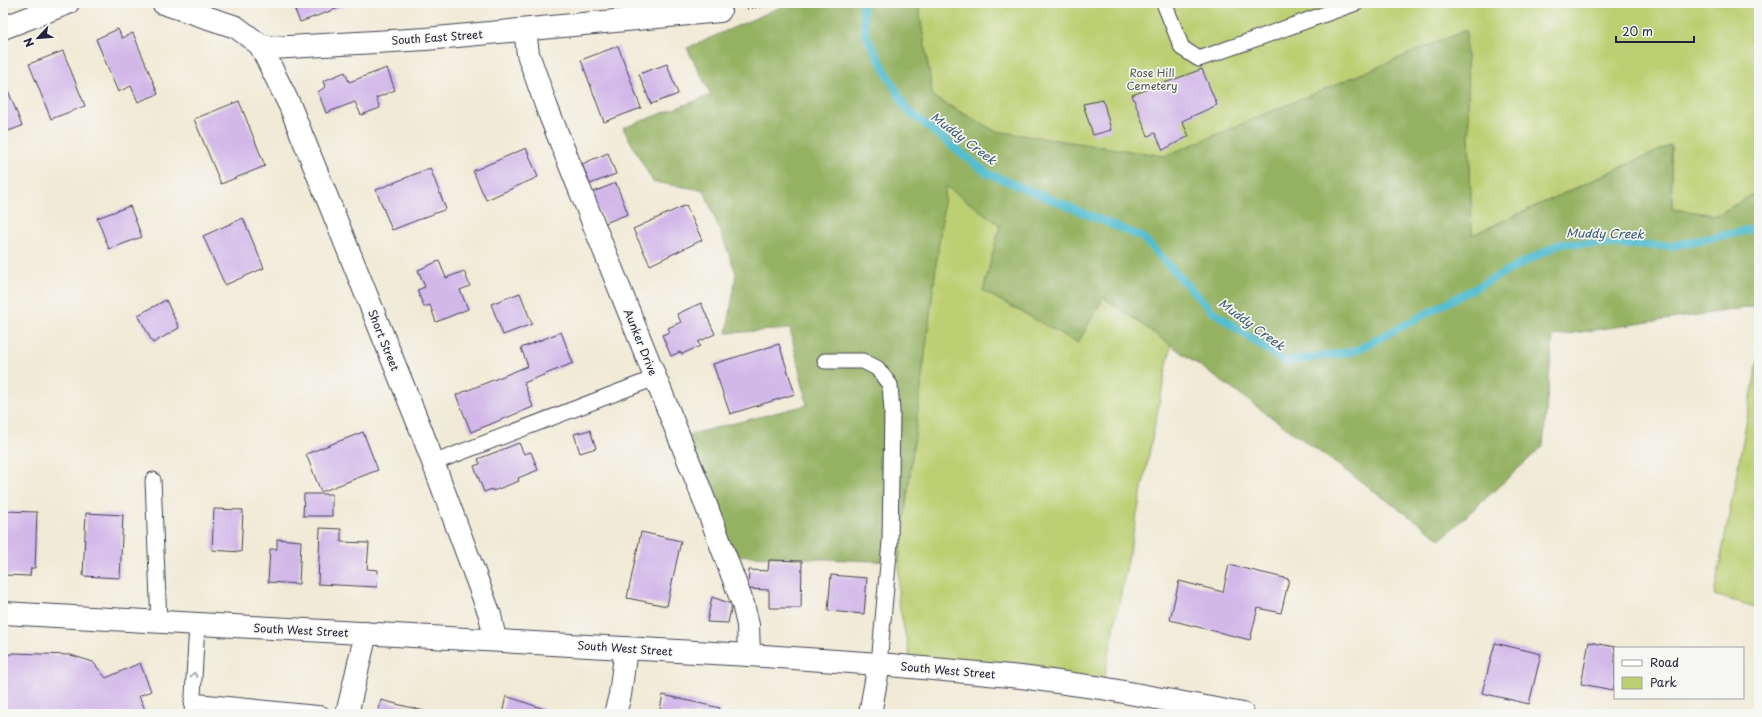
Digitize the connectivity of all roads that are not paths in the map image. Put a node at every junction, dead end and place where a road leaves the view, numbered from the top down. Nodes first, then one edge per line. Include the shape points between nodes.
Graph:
1 (163, 3) edge
2 (1164, 3) edge
3 (1356, 3) edge
4 (58, 5) edge
5 (720, 11) road end
6 (3, 28) edge
7 (525, 30) junction
8 (260, 45) junction
9 (825, 361) dead end
10 (655, 378) junction
11 (433, 463) junction
12 (153, 480) dead end
13 (3, 613) edge
14 (159, 622) junction
15 (197, 624) junction
16 (366, 633) junction
17 (495, 640) junction
18 (626, 648) junction
19 (749, 655) junction
20 (879, 664) junction
21 (192, 708) edge
22 (1207, 710) edge
23 (322, 714) edge
24 (347, 714) edge
25 (615, 714) edge
26 (870, 714) edge
27 (1243, 714) edge

1 - 8 street, South East Street via 236,28
2 - 3 lane via 1182,48 1199,59
4 - 6 street
5 - 7 street, South East Street
7 - 8 street, South East Street via 272,48
7 - 10 street, Aunker Drive via 528,54 547,108
8 - 11 street, Short Street via 290,106
9 - 20 lane via 864,361 877,368 890,385 890,542
10 - 11 lane
10 - 19 street, Aunker Drive via 744,604
11 - 17 street, Short Street via 490,615
12 - 14 lane
13 - 14 street, South West Street
14 - 15 street, South West Street
15 - 16 street, South West Street
21 -> 15 lane
16 - 17 street, South West Street
16 - 24 street
17 - 18 street, South West Street
18 - 19 street, South West Street
18 - 25 street
19 - 20 street, South West Street
20 - 22 street, South West Street via 1022,677 1128,691
20 - 26 street
21 - 23 lane
22 - 27 street, South West Street

